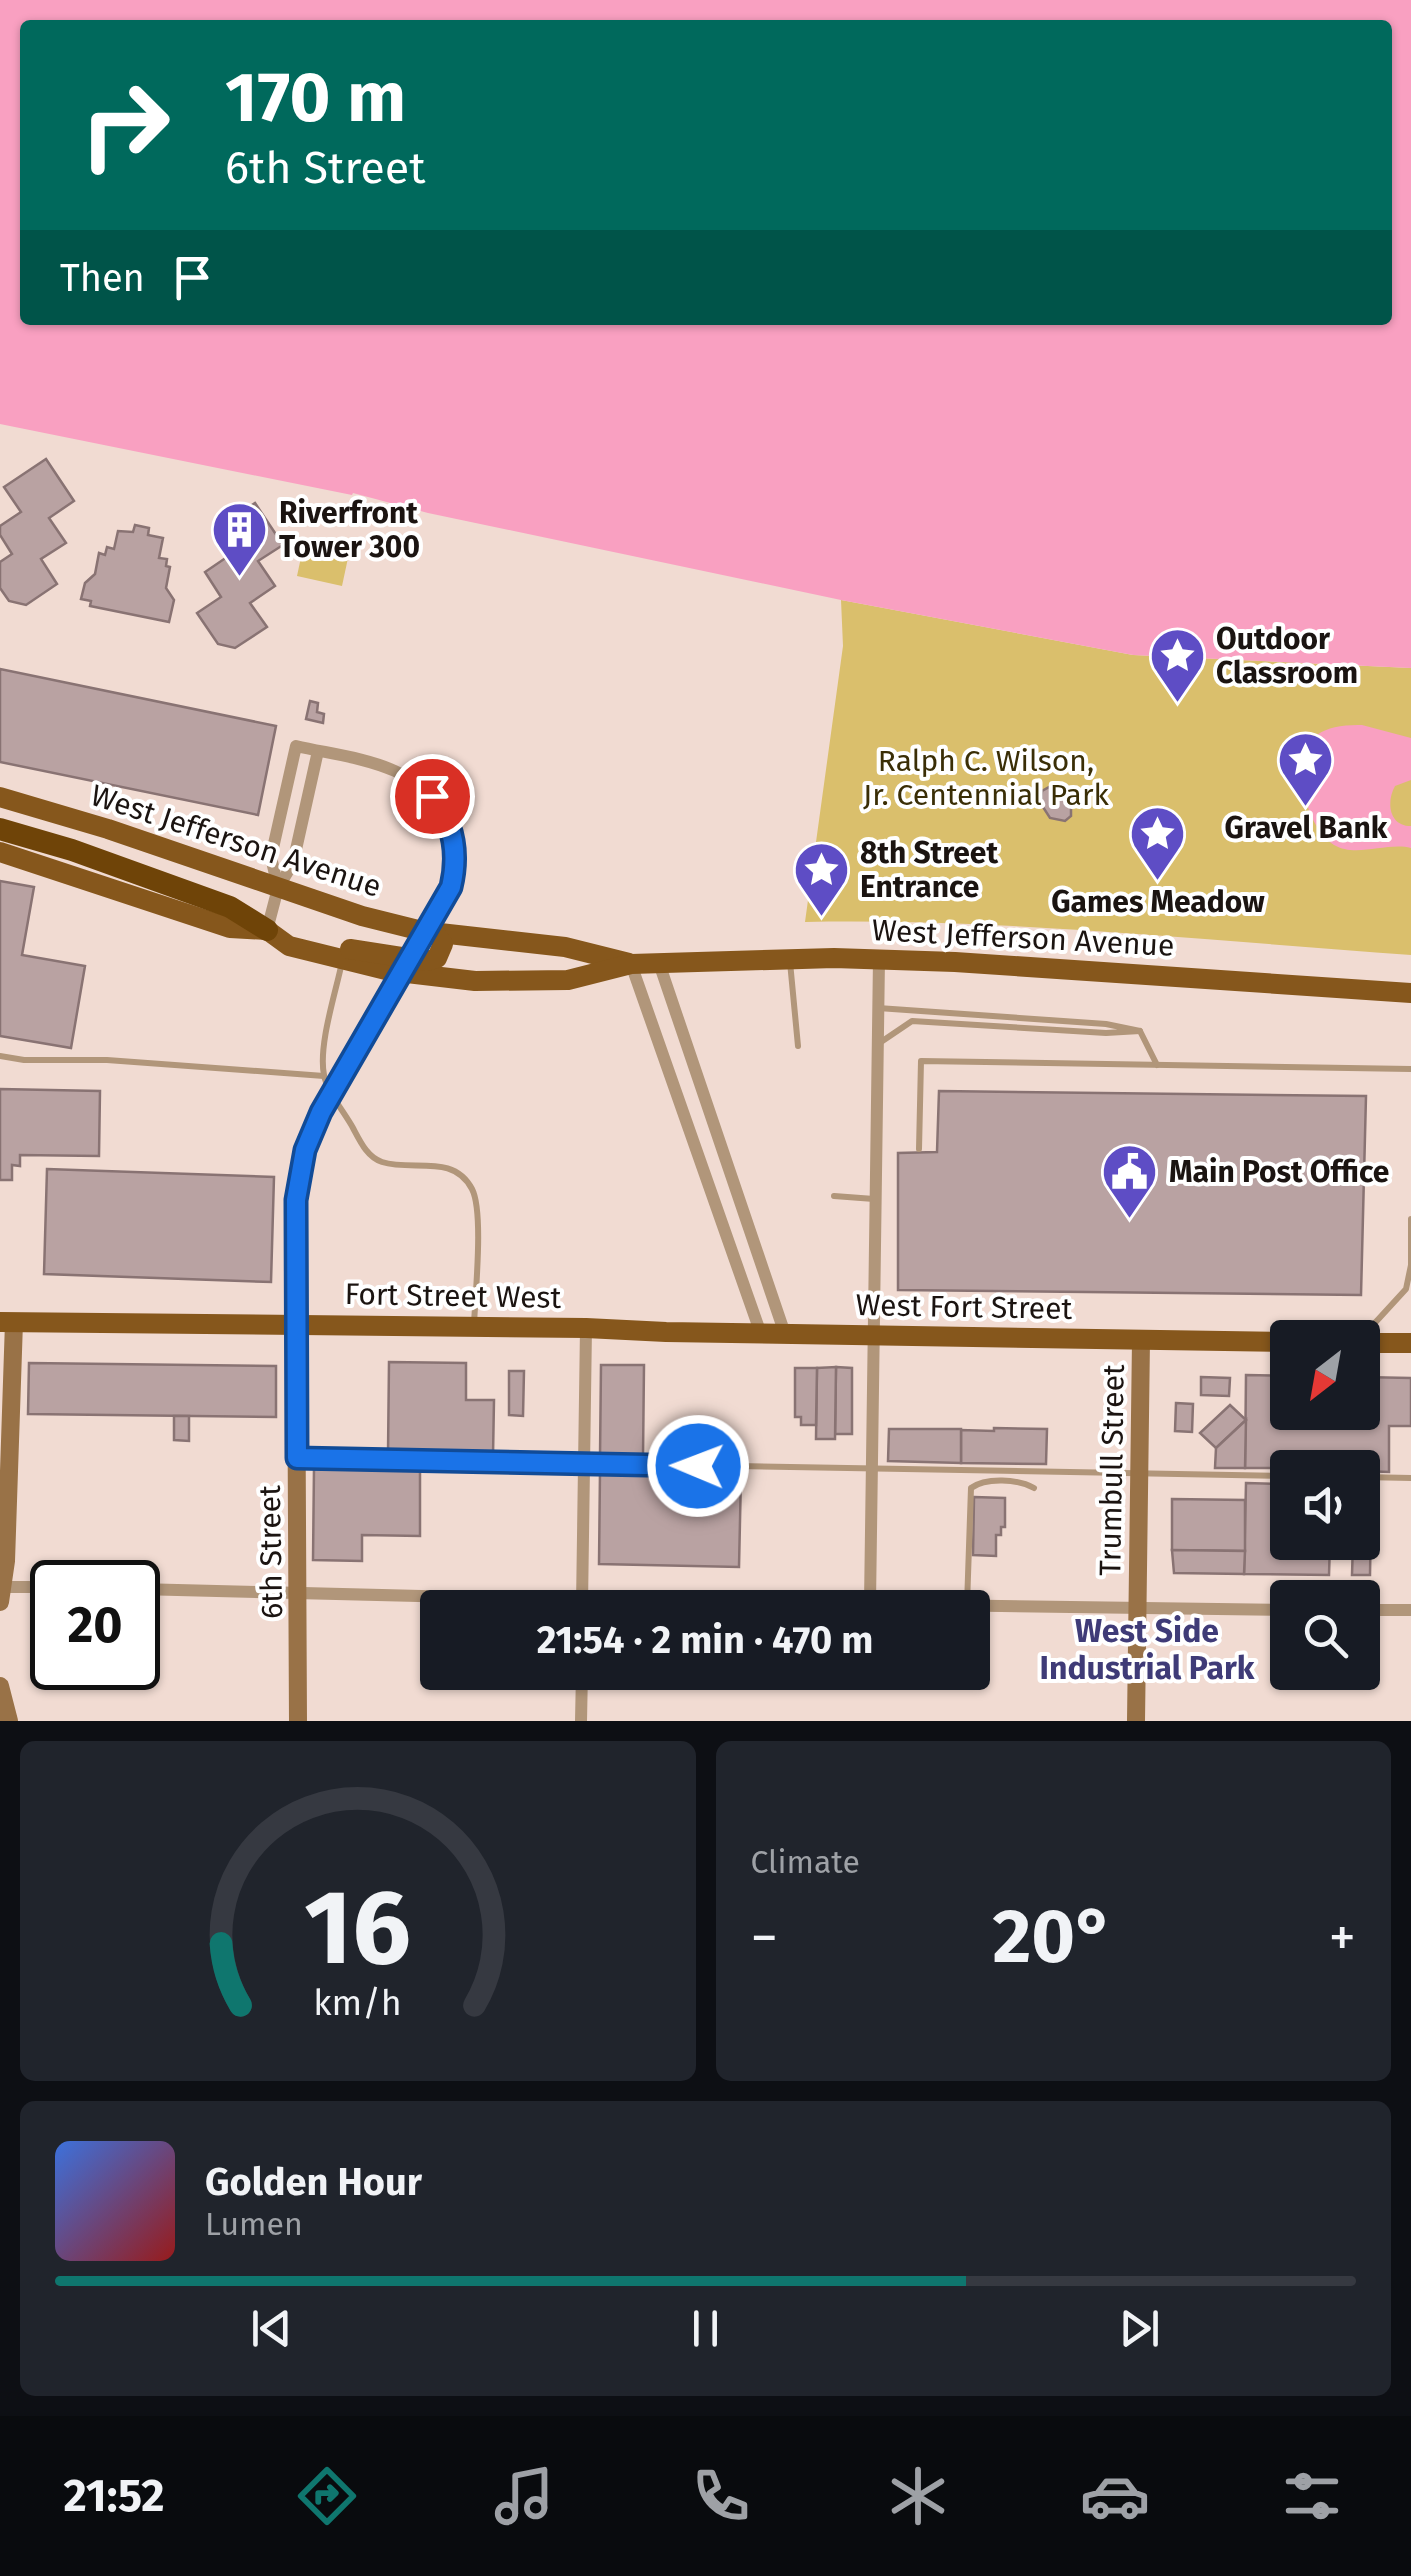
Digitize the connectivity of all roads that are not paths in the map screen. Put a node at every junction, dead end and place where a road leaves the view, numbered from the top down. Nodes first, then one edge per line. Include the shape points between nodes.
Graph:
1 (318, 751) junction
2 (0, 797) edge
3 (0, 829) edge
4 (0, 852) edge
5 (278, 888) junction
6 (267, 930) junction
7 (422, 931) junction
8 (308, 950) junction
9 (342, 959) junction
10 (790, 959) junction
11 (879, 959) junction
12 (659, 963) junction
13 (631, 964) junction
14 (1411, 992) edge
15 (878, 1008) junction
16 (1140, 1032) junction
17 (877, 1044) junction
18 (798, 1046) dead end
19 (0, 1056) edge
20 (1157, 1065) junction
21 (1411, 1070) edge
22 (324, 1076) junction
23 (919, 1149) dead end
24 (834, 1196) dead end
25 (874, 1198) junction
26 (1411, 1219) edge
27 (1379, 1320) edge
28 (7, 1322) edge
29 (296, 1324) junction
30 (474, 1326) junction
31 (586, 1328) junction
32 (761, 1334) junction
33 (785, 1334) junction
34 (874, 1336) junction
35 (1142, 1340) junction
36 (1380, 1341) edge
37 (1270, 1342) edge
38 (1411, 1344) edge
39 (4, 1458) edge
40 (297, 1458) junction
41 (585, 1464) junction
42 (872, 1469) junction
43 (1140, 1473) junction
44 (1270, 1476) edge
45 (1380, 1478) edge
46 (1411, 1478) edge
47 (1034, 1488) dead end
48 (30, 1590) edge
49 (160, 1590) edge
50 (582, 1590) edge
51 (870, 1590) edge
52 (968, 1590) edge
53 (1, 1592) edge
54 (298, 1593) junction
55 (420, 1598) edge
56 (990, 1605) edge
57 (1136, 1606) junction
58 (1270, 1610) edge
59 (1380, 1610) edge
60 (1411, 1610) edge
61 (0, 1686) edge
62 (582, 1690) edge
63 (9, 1721) edge
64 (298, 1721) edge
65 (581, 1721) edge
66 (1136, 1721) edge

1 - 5 street via 293,863
1 - 5 street, 6th Street via 296,746 271,858
1 - 29 street, 6th Street, bridge via 406,775 447,819 456,860 445,903 313,1130 296,1200
2 - 5 main road, West Jefferson Avenue
3 - 6 highway via 230,907
4 - 6 main road, West Jefferson Avenue via 230,928
5 - 6 street
5 - 7 main road, West Jefferson Avenue
6 - 8 main road, West Jefferson Avenue
7 - 8 main road via 443,944 428,962 344,948
7 - 13 main road, West Jefferson Avenue via 565,947
8 - 9 main road, West Jefferson Avenue
9 - 13 main road, West Jefferson Avenue via 475,981 568,980
9 - 22 lane
10 - 11 main road, West Jefferson Avenue
10 - 12 main road, West Jefferson Avenue
10 - 18 lane
11 - 14 main road, West Jefferson Avenue
11 - 15 street
12 - 13 main road, West Jefferson Avenue
12 - 33 street
13 - 32 street
15 - 16 lane
15 - 17 street
16 - 17 lane via 912,1021
16 - 20 lane
17 - 25 street
19 - 22 lane
20 - 21 lane
20 - 23 lane via 921,1061
22 - 30 lane via 376,1159 445,1166 471,1187 477,1212
24 - 25 lane
25 - 34 street
26 - 27 lane via 1406,1289
28 - 29 main road, Fort Street West
28 - 39 street
29 - 30 main road, Fort Street West
29 - 40 street, 6th Street
30 - 31 main road, Fort Street West
31 - 32 main road, Fort Street West
31 - 41 street
32 - 33 main road, Fort Street West
33 - 34 main road, West Fort Street
34 - 35 main road, West Fort Street
34 - 42 street
35 - 37 main road
35 - 43 street, Trumbull Street
36 - 38 main road
39 - 53 street
40 - 41 lane
40 - 54 street, 6th Street
41 - 42 lane
41 - 50 street
42 - 43 lane
42 - 51 street
43 - 44 lane
43 - 57 street, Trumbull Street
45 - 46 lane
47 - 52 lane via 982,1481 972,1488
48 - 53 street
49 - 54 street
54 - 55 street
54 - 64 street, 6th Street
56 - 57 street
57 - 58 street
57 - 66 street, Trumbull Street
59 - 60 street
61 - 63 street
62 - 65 street

